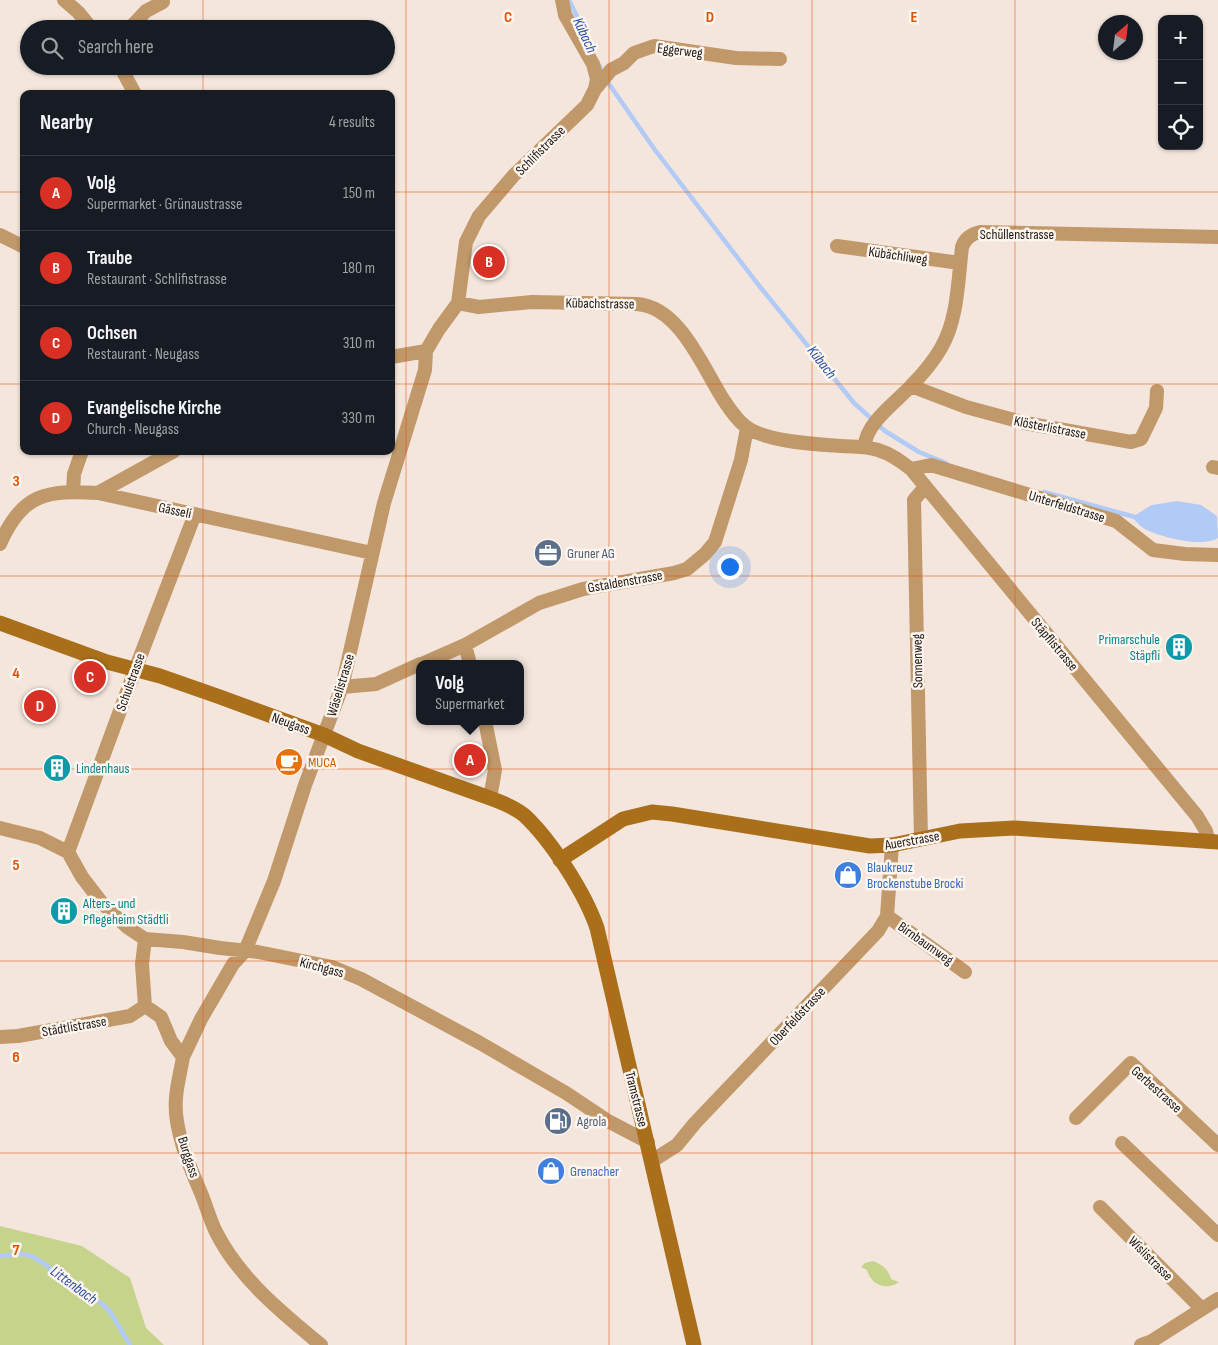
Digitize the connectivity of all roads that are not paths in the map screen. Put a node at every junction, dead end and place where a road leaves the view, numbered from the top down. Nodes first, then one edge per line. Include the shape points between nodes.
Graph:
1 (64, 0) edge
2 (562, 0) edge
3 (163, 2) dead end
4 (85, 20) edge
5 (138, 20) edge
6 (780, 58) dead end
7 (125, 75) edge
8 (603, 79) junction
9 (133, 90) edge
10 (0, 235) edge
11 (1218, 237) edge
12 (20, 245) edge
13 (837, 246) dead end
14 (960, 264) junction
15 (458, 303) junction
16 (426, 351) junction
17 (395, 356) edge
18 (911, 386) junction
19 (1157, 391) dead end
20 (747, 428) junction
21 (865, 446) junction
22 (891, 454) joint
23 (81, 455) edge
24 (167, 455) edge
25 (911, 469) junction
26 (925, 487) junction
27 (74, 492) junction
28 (98, 493) junction
29 (195, 514) junction
30 (0, 544) edge
31 (372, 553) junction
32 (1218, 555) edge
33 (0, 623) edge
34 (465, 645) junction
35 (430, 660) edge
36 (469, 660) edge
37 (416, 666) edge
38 (134, 670) junction
39 (342, 687) junction
40 (486, 725) edge
41 (324, 735) junction
42 (490, 798) junction
43 (0, 828) edge
44 (921, 839) junction
45 (1214, 842) edge
46 (892, 845) junction
47 (68, 852) junction
48 (560, 860) junction
49 (887, 916) junction
50 (144, 939) junction
51 (245, 951) junction
52 (965, 972) dead end
53 (145, 1006) junction
54 (0, 1038) edge
55 (183, 1057) junction
56 (1076, 1118) dead end
57 (648, 1142) junction
58 (1122, 1143) dead end
59 (1218, 1145) edge
60 (652, 1161) junction
61 (1100, 1208) dead end
62 (1218, 1235) edge
63 (1218, 1299) edge
64 (1202, 1309) junction
65 (1145, 1344) edge
66 (322, 1345) edge
67 (694, 1345) edge

1 - 4 street
2 - 8 street via 565,15
3 - 5 street
6 - 8 street, Eggerweg via 736,58 654,46 634,53
7 - 9 street
8 - 15 street, Schlifistrasse via 587,105 514,175 479,216 466,242
10 - 12 street
11 - 14 street, Schüllenstrasse via 980,232 964,242
13 - 14 street, Kübächliweg
14 - 18 street, Schüllenstrasse via 954,312 948,331 941,347
15 - 16 street
15 - 20 street, Kübachstrasse via 479,307 532,302 644,304 674,323 727,404
16 - 17 street
16 - 31 street, Wäselistrasse via 425,370 397,457
18 - 19 street, Klösterlistrasse via 966,407 1025,423 1131,442 1141,439 1146,430 1156,408
18 - 21 street, Schüllenstrasse via 875,423 865,438
20 - 21 street, Kübachstrasse via 787,440
20 - 34 street, Gstaldenstrasse via 741,460 715,542 687,569 574,591 539,604
21 - 22 street, Kübachstrasse
22 - 25 street, Stäpflistrasse
23 - 27 street via 74,474
24 - 28 street
25 - 26 street, Stäpflistrasse
25 - 32 street, Unterfeldstrasse via 931,465 1116,521 1153,550
26 - 44 street, Sonnenweg via 914,500
26 - 45 street, Stäpflistrasse via 1197,816
27 - 28 street, Gässeli
27 - 30 street, Gässeli via 54,493 22,508
28 - 29 street, Gässeli
29 - 31 street, Gässeli
29 - 38 street, Schulstrasse
31 - 39 street, Wäselistrasse
33 - 38 main road, Neugass
34 - 35 street, Gstaldenstrasse
34 - 36 street
37 - 39 street, Gstaldenstrasse via 376,684
38 - 41 main road, Neugass via 160,676
38 - 47 street, Schulstrasse
39 - 41 street, Wäselistrasse
40 - 42 street via 495,770
41 - 42 main road, Neugass via 358,751
41 - 51 street, Wäselistrasse via 274,881
42 - 48 main road, Neugass via 523,814
43 - 47 street via 40,838
44 - 45 main road, Auerstrasse via 960,831 1014,828
44 - 46 main road, Auerstrasse
46 - 48 main road, Auerstrasse via 870,846 652,812 623,819
46 - 49 street
47 - 50 street via 102,903
48 - 57 main road, Tramstrasse via 597,928
49 - 52 street, Birnbaumweg
49 - 60 street, Oberfeldstrasse via 872,937 677,1145
50 - 51 street, Kirchgass
50 - 53 street
51 - 55 street, Wäselistrasse via 233,964
51 - 57 street, Kirchgass via 332,967 361,979 480,1043
53 - 54 street, Städtlistrasse via 130,1016
53 - 55 street via 161,1017 171,1041
55 - 66 street, Burggass via 176,1117 188,1161 215,1231 232,1260 257,1288
56 - 59 street, Gerbestrasse via 1131,1063
57 - 60 main road, Tramstrasse
58 - 62 street
60 - 67 main road, Tramstrasse
61 - 64 street, Wislistrasse
63 - 64 street
64 - 65 street

